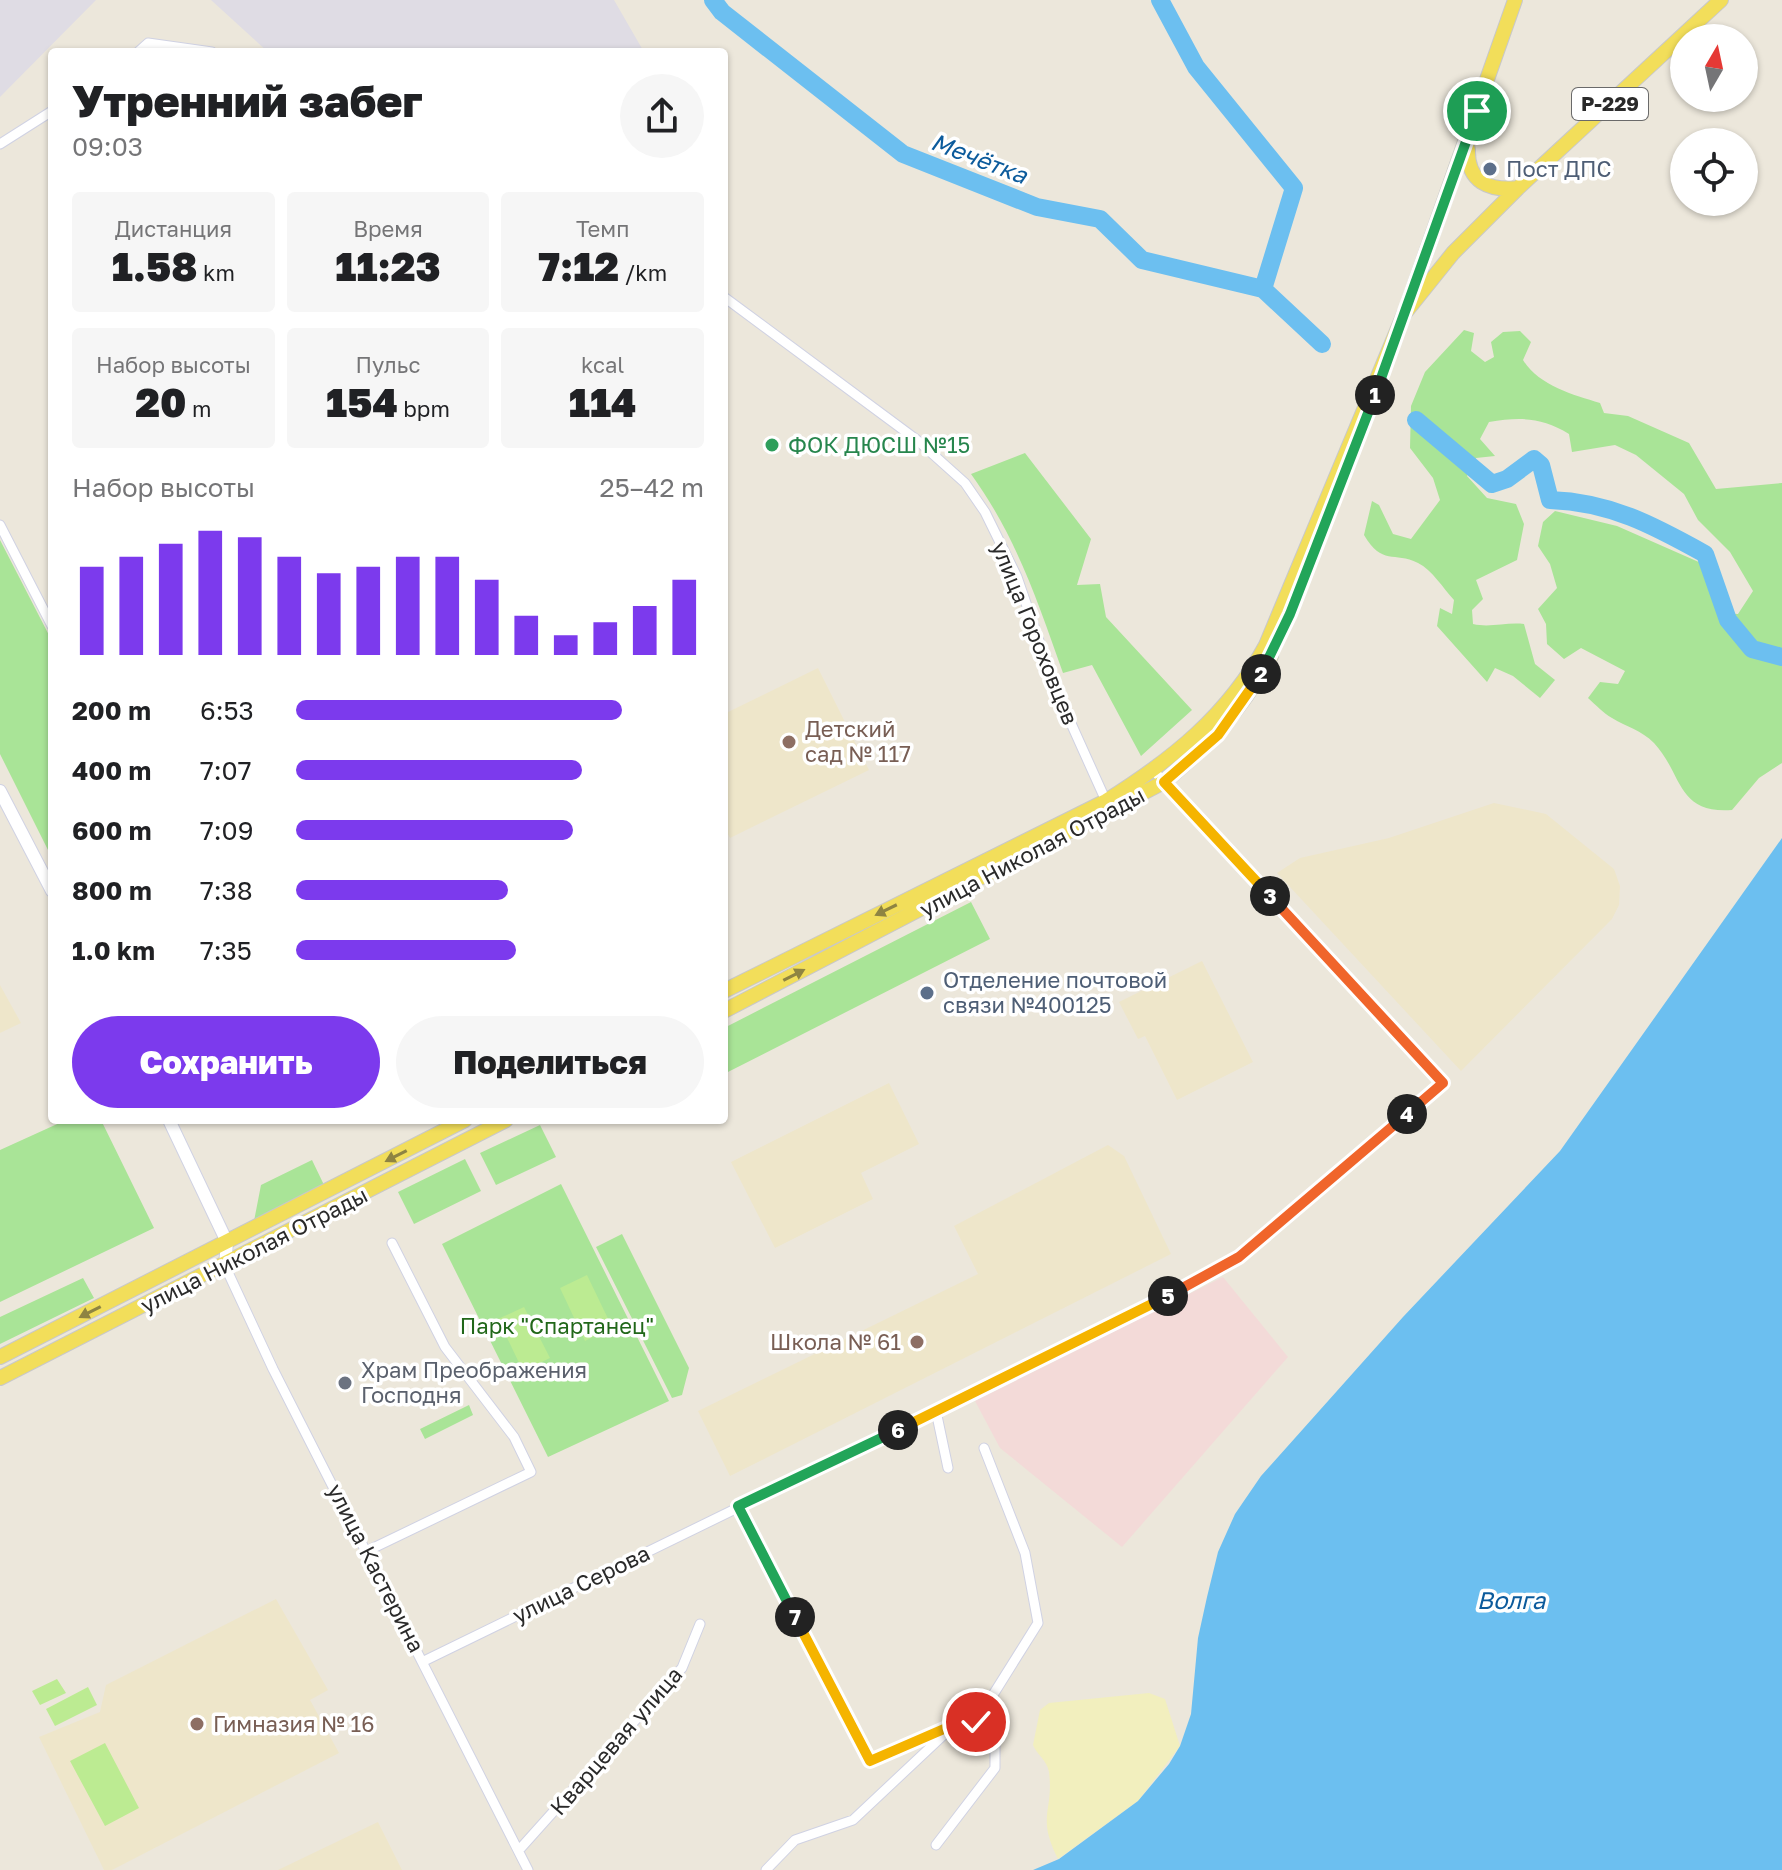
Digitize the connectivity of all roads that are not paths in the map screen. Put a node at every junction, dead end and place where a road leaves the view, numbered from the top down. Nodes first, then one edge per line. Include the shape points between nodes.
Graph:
1 (1515, 0) edge
2 (1721, 0) edge
3 (142, 48) edge
4 (184, 48) edge
5 (48, 114) edge
6 (1468, 141) junction
7 (0, 144) edge
8 (1518, 188) junction
9 (728, 300) edge
10 (1404, 314) junction
11 (0, 525) edge
12 (48, 618) edge
13 (1154, 771) junction
14 (1164, 782) junction
15 (0, 791) edge
16 (1106, 801) junction
17 (48, 883) edge
18 (728, 989) edge
19 (728, 1009) edge
20 (171, 1124) edge
21 (457, 1124) edge
22 (498, 1124) edge
23 (227, 1242) junction
24 (392, 1243) dead end
25 (225, 1266) junction
26 (0, 1357) edge
27 (0, 1378) edge
28 (936, 1411) junction
29 (984, 1448) dead end
30 (948, 1468) dead end
31 (738, 1506) junction
32 (367, 1551) junction
33 (700, 1624) dead end
34 (424, 1661) junction
35 (976, 1722) junction
36 (952, 1727) junction
37 (936, 1845) dead end
38 (519, 1850) junction
39 (528, 1870) edge
40 (766, 1870) edge

1 - 6 main road
2 - 8 main road, улица Николая Отрады / Р-229
3 - 4 street via 148,43
5 - 7 street
6 - 8 main road via 1471,170 1481,183
6 - 10 main road
8 - 10 main road, улица Николая Отрады / Р-229 via 1453,253
9 - 16 street, улица Гороховцев via 917,440 965,483 1017,577 1056,690
10 - 13 main road, улица Николая Отрады / Р-229 via 1266,645 1228,704
10 - 14 main road, улица Николая Отрады / Р-229 via 1290,614 1257,682 1218,735
11 - 12 street
13 - 14 street
13 - 16 main road, улица Николая Отрады
19 -> 14 main road, улица Николая Отрады
14 - 28 street, улица Серова via 1443,1083 1239,1257
15 - 17 street
16 -> 18 main road, улица Николая Отрады
20 - 23 street
21 -> 23 main road, улица Николая Отрады
22 - 25 main road, улица Николая Отрады
23 - 25 street
23 -> 26 main road, улица Николая Отрады
24 - 32 street via 445,1347 514,1437 531,1472
25 - 27 main road, улица Николая Отрады
25 - 32 street, улица Кастерина
28 - 30 street
28 - 31 street, улица Серова
29 - 35 street via 1025,1553 1038,1623
31 - 34 street, улица Серова
31 - 36 street via 870,1761
32 - 34 street, улица Кастерина
33 - 38 street, Кварцевая улица via 682,1668
34 - 38 street, улица Кастерина
35 - 36 street via 967,1719
35 - 37 street via 995,1743 995,1768
36 - 40 street via 853,1820 795,1840
38 - 39 street, улица Кастерина

